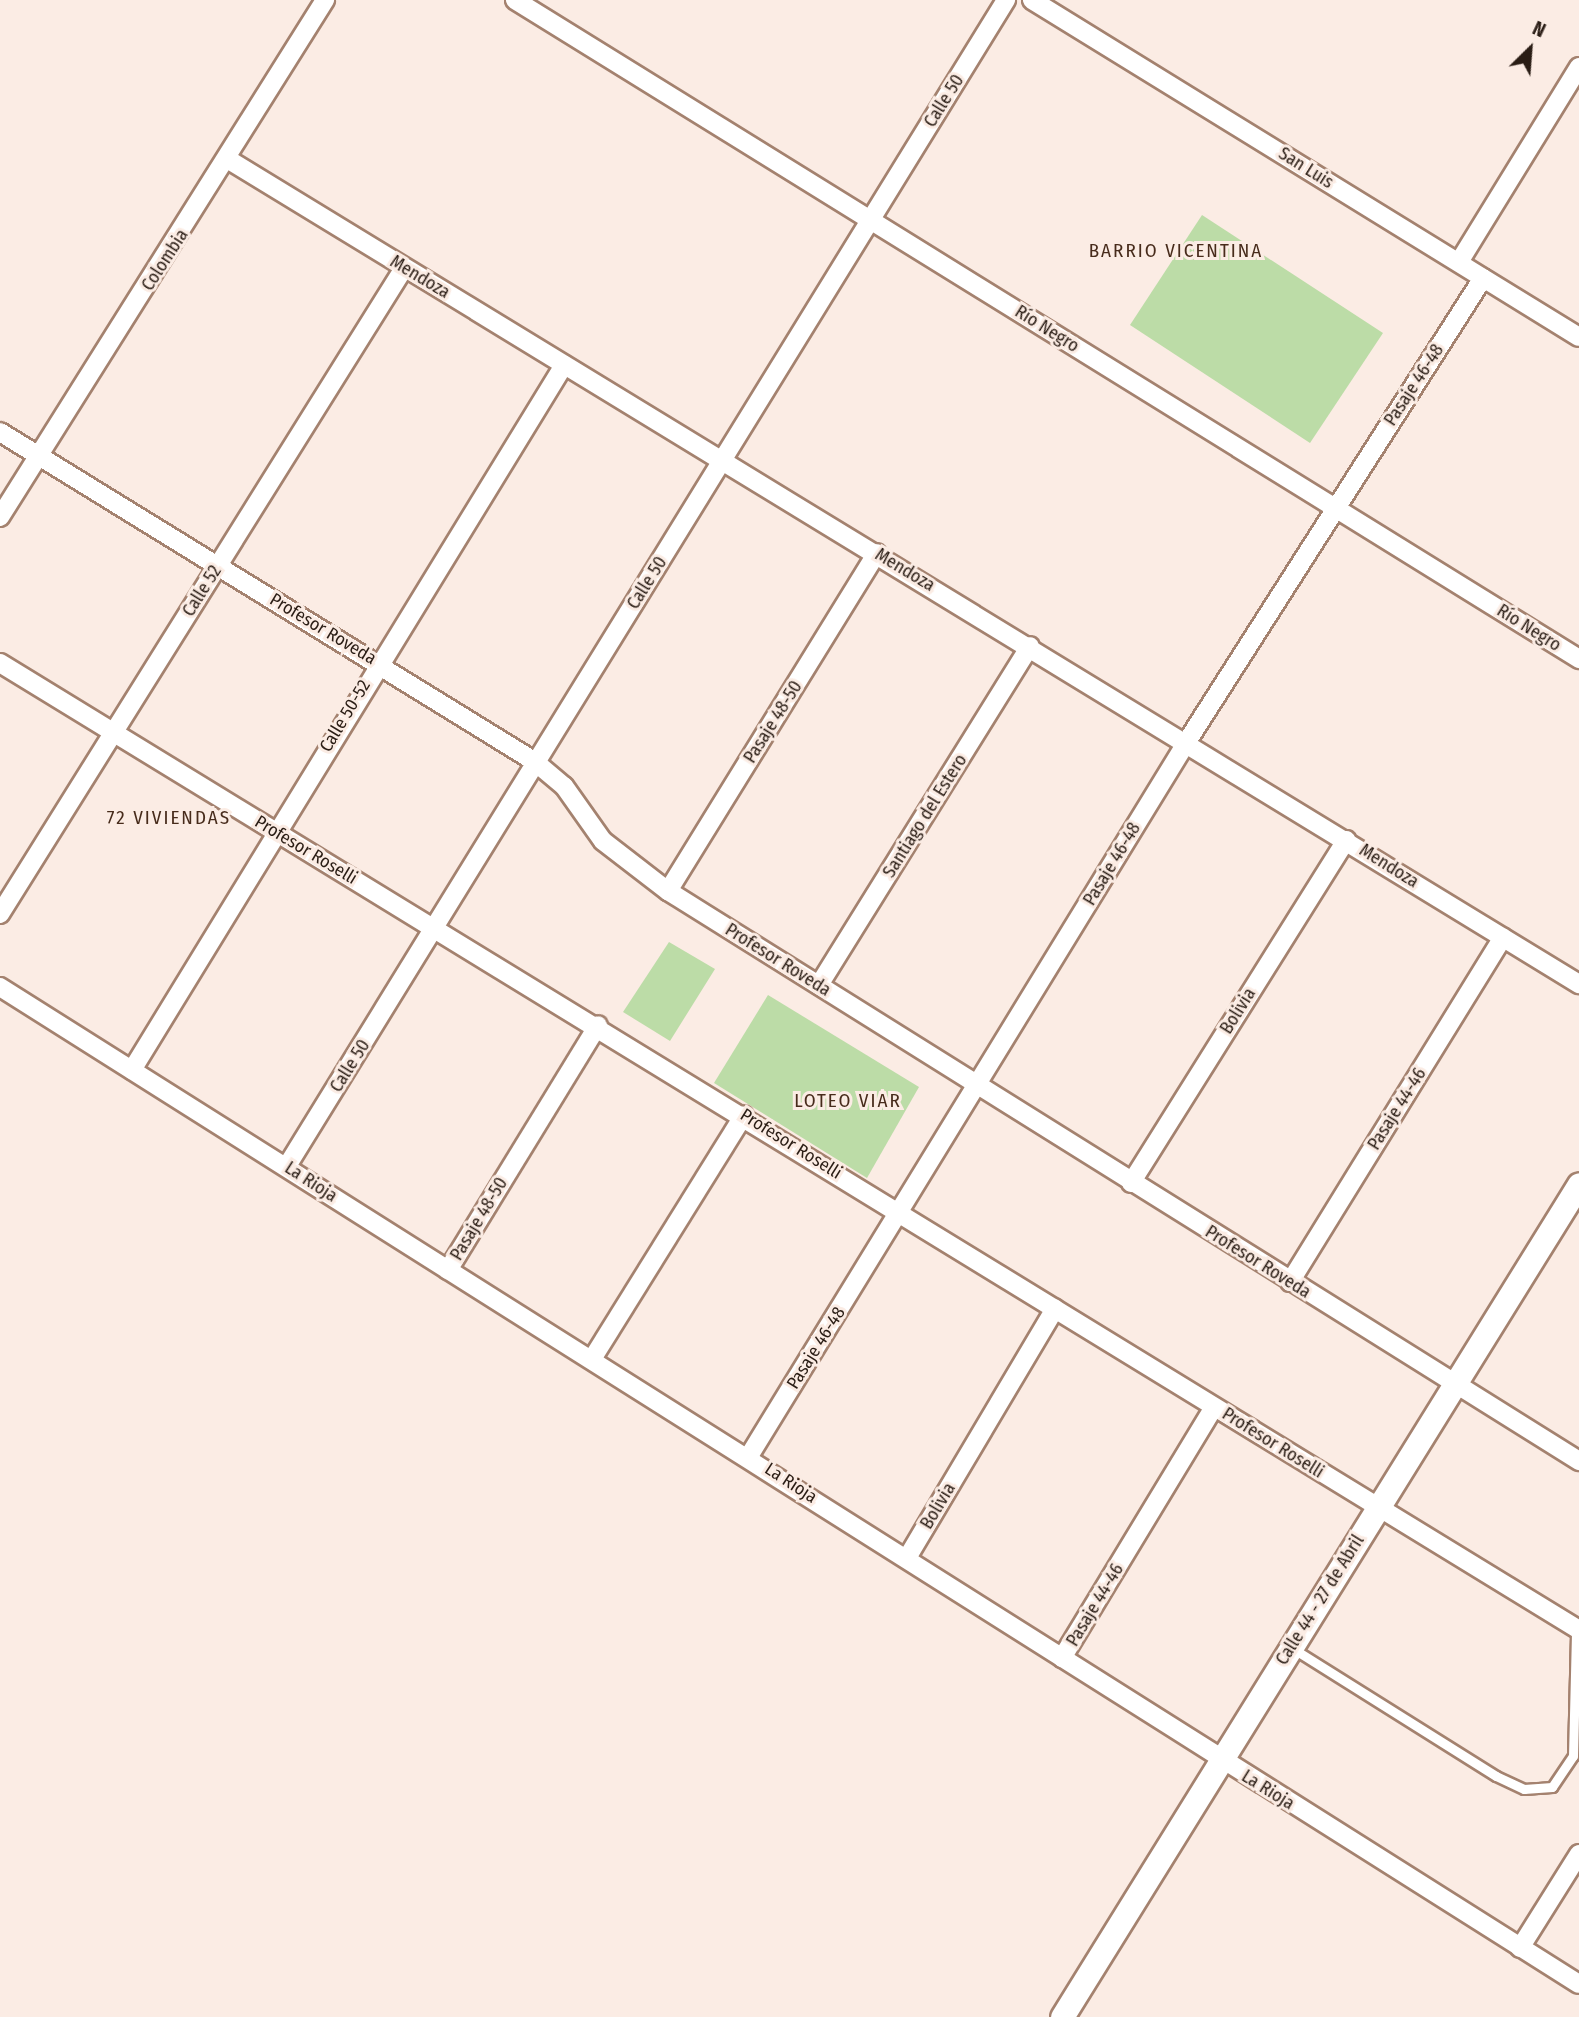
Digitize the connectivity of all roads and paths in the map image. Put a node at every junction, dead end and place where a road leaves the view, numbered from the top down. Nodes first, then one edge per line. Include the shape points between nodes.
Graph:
1 (325, 0) edge
2 (515, 0) edge
3 (1006, 0) edge
4 (1032, 0) edge
5 (1579, 67) edge
6 (229, 160) junction
7 (871, 219) junction
8 (1459, 262) junction
9 (404, 268) junction
10 (1483, 278) junction
11 (1579, 337) edge
12 (564, 365) junction
13 (0, 432) edge
14 (39, 456) junction
15 (724, 459) junction
16 (1334, 507) junction
17 (0, 517) edge
18 (877, 553) junction
19 (218, 565) junction
20 (1030, 646) junction
21 (1579, 659) edge
22 (377, 662) junction
23 (0, 663) edge
24 (113, 732) junction
25 (1188, 740) junction
26 (534, 761) junction
27 (276, 832) junction
28 (1346, 840) junction
29 (668, 891) junction
30 (0, 914) edge
31 (438, 928) junction
32 (1503, 937) junction
33 (1579, 984) edge
34 (819, 985) junction
35 (0, 987) edge
36 (598, 1025) junction
37 (132, 1070) junction
38 (976, 1086) junction
39 (744, 1115) junction
40 (287, 1166) junction
41 (1131, 1182) junction
42 (1579, 1184) edge
43 (900, 1212) junction
44 (448, 1270) junction
45 (1290, 1282) junction
46 (1055, 1309) junction
47 (592, 1359) junction
48 (1455, 1384) junction
49 (1214, 1407) junction
50 (749, 1456) junction
51 (1579, 1461) edge
52 (1378, 1507) junction
53 (907, 1558) junction
54 (1578, 1627) edge
55 (1291, 1647) junction
56 (1062, 1658) junction
57 (1220, 1760) junction
58 (1579, 1854) edge
59 (1520, 1948) junction
60 (1579, 1984) edge
61 (1062, 2017) edge

1 - 6 street, Colombia
2 - 7 street, Río Negro
3 - 7 street, Calle 50
4 - 8 street, San Luis
5 - 8 street
6 - 9 street, Mendoza
6 - 14 street, Colombia
7 - 15 street, Calle 50
7 - 16 street, Río Negro
8 - 10 street, San Luis
9 - 12 street, Mendoza
9 - 19 street, Calle 52
10 - 11 street, San Luis
10 - 16 street, Pasaje 46-48
12 - 15 street, Mendoza
12 - 22 street, Calle 50-52
13 - 14 street, Profesor Roveda
14 - 17 street, Colombia
14 - 19 street, Profesor Roveda
15 - 18 street, Mendoza
15 - 26 street, Calle 50
16 - 21 street, Río Negro
16 - 25 street, Pasaje 46-48
18 - 20 street, Mendoza
18 - 29 street, Pasaje 48-50
19 - 22 street, Profesor Roveda
19 - 24 street, Calle 52
20 - 25 street, Mendoza
20 - 34 street, Santiago del Estero
22 - 26 street, Profesor Roveda
22 - 27 street, Calle 50-52
23 - 24 street, Profesor Roselli
24 - 27 street, Profesor Roselli
24 - 30 street, Calle 52
25 - 28 street, Mendoza
25 - 38 street, Pasaje 46-48
26 - 29 street, Profesor Roveda via 564,786 603,841
26 - 31 street, Calle 50
27 - 31 street, Profesor Roselli
27 - 37 street, Calle 50-52
28 - 32 street, Mendoza
28 - 41 street, Bolivia
29 - 34 street, Profesor Roveda
31 - 36 street, Profesor Roselli
31 - 40 street, Calle 50
32 - 33 street, Mendoza
32 - 45 street, Pasaje 44-46
34 - 38 street, Profesor Roveda
35 - 37 street, La Rioja
36 - 39 street, Profesor Roselli
36 - 44 street, Pasaje 48-50
37 - 40 street, La Rioja
38 - 41 street, Profesor Roveda
38 - 43 street, Pasaje 46-48
39 - 43 street, Profesor Roselli
39 - 47 street
40 - 44 street, La Rioja
41 - 45 street, Profesor Roveda
42 - 48 street, Calle 44 - 27 de Abril
43 - 46 street, Profesor Roselli
43 - 50 street, Pasaje 46-48
44 - 47 street, La Rioja
45 - 48 street, Profesor Roveda
46 - 49 street, Profesor Roselli
46 - 53 street, Bolivia
47 - 50 street, La Rioja
48 - 51 street, Profesor Roveda
48 - 52 street, Calle 44 - 27 de Abril
49 - 52 street, Profesor Roselli
49 - 56 street, Pasaje 44-46
50 - 53 street, La Rioja
52 - 54 street, Profesor Roselli
52 - 55 street, Calle 44 - 27 de Abril
53 - 56 street, La Rioja
54 - 55 lane via 1573,1756 1564,1776 1543,1788 1524,1789 1496,1776
55 - 57 street, Calle 44 - 27 de Abril
56 - 57 street, La Rioja
57 - 59 street, La Rioja
57 - 61 street, Calle 44 - 27 de Abril
58 - 59 street
59 - 60 street, La Rioja

